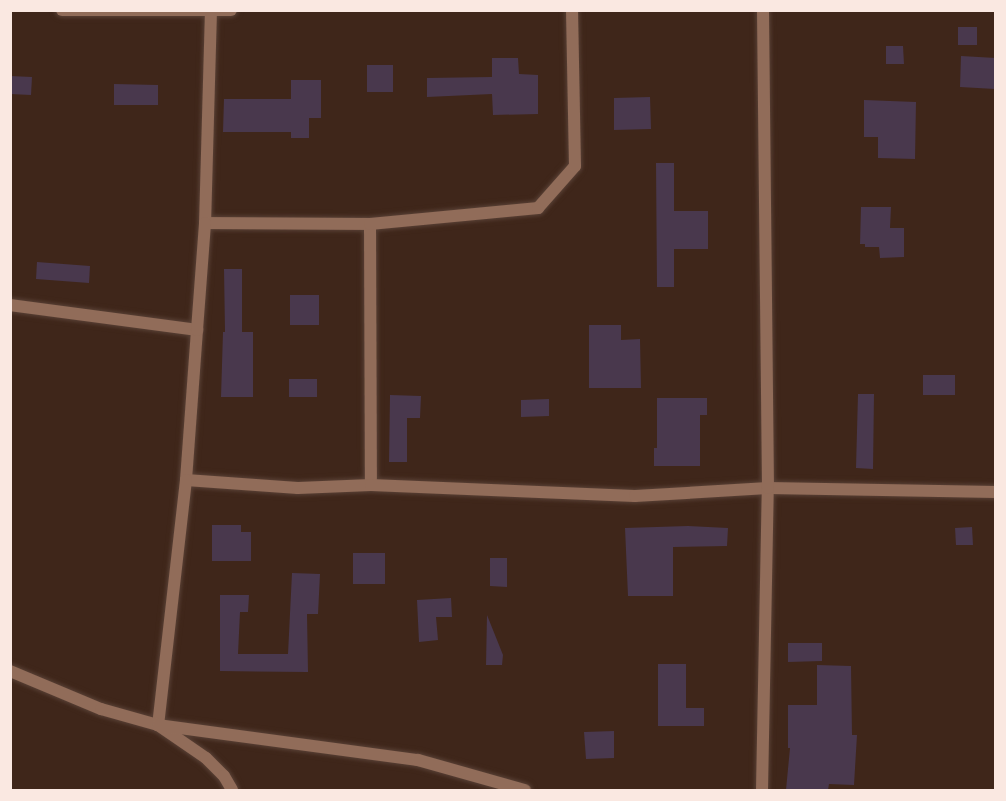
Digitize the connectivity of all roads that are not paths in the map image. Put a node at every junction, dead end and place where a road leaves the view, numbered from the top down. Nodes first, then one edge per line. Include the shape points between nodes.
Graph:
1 (62, 10) edge
2 (231, 10) edge
3 (572, 10) edge
4 (763, 10) edge
5 (211, 11) edge
6 (205, 223) junction
7 (370, 224) junction
8 (10, 305) edge
9 (197, 330) junction
10 (186, 480) junction
11 (371, 485) junction
12 (768, 488) junction
13 (996, 492) edge
14 (10, 671) edge
15 (158, 725) junction
16 (232, 790) edge
17 (525, 790) edge
18 (762, 790) edge

1 - 5 street
2 - 5 street
3 - 7 street via 575,166 538,208
4 - 12 street
5 - 6 street
6 - 7 street
6 - 9 street
7 - 11 street
8 - 9 street
9 - 10 street
10 - 11 street via 298,488
10 - 15 street
11 - 12 street via 635,496
12 - 13 street
12 - 18 street
14 - 15 street via 101,709
15 - 16 street via 206,758
15 - 17 street via 418,760

